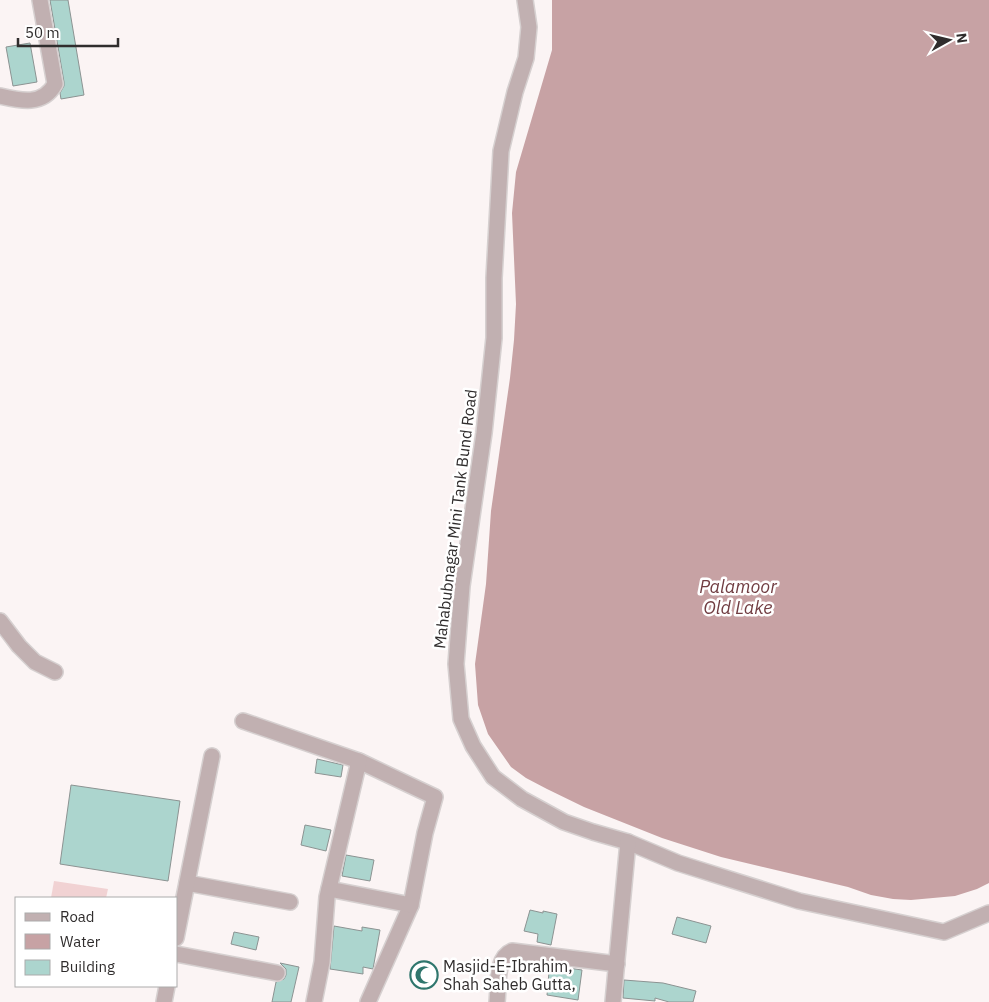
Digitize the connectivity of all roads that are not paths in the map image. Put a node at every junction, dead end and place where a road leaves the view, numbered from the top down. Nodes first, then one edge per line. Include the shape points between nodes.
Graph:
1 (40, 0) edge
2 (525, 0) edge
3 (0, 96) edge
4 (0, 621) edge
5 (55, 672) dead end
6 (243, 721) dead end
7 (212, 756) dead end
8 (359, 761) junction
9 (628, 842) junction
10 (187, 883) junction
11 (329, 889) junction
12 (290, 902) dead end
13 (411, 905) junction
14 (989, 913) edge
15 (178, 928) edge
16 (178, 954) edge
17 (617, 964) junction
18 (277, 973) dead end
19 (167, 987) edge
20 (164, 1002) edge
21 (314, 1002) edge
22 (368, 1002) edge
23 (497, 1002) edge
24 (613, 1002) edge

1 - 3 street via 55,84 49,94 40,99 26,101
2 - 9 street, Mahabubnagar Mini Tank Bund Road via 528,27 526,58 502,151 494,278 494,338 462,586 456,664 461,719 473,746 493,777 522,799 564,822
4 - 5 street via 35,662
6 - 8 street
7 - 10 street
8 - 11 street
8 - 13 street via 435,797
9 - 14 street, Mahabubnagar Mini Tank Bund Road via 678,863 799,901 944,932
9 - 17 street
10 - 12 street
10 - 15 street
11 - 13 street
11 - 21 street via 322,962
13 - 22 street
16 - 18 street
17 - 23 street via 512,951 502,960
17 - 24 street
19 - 20 street

